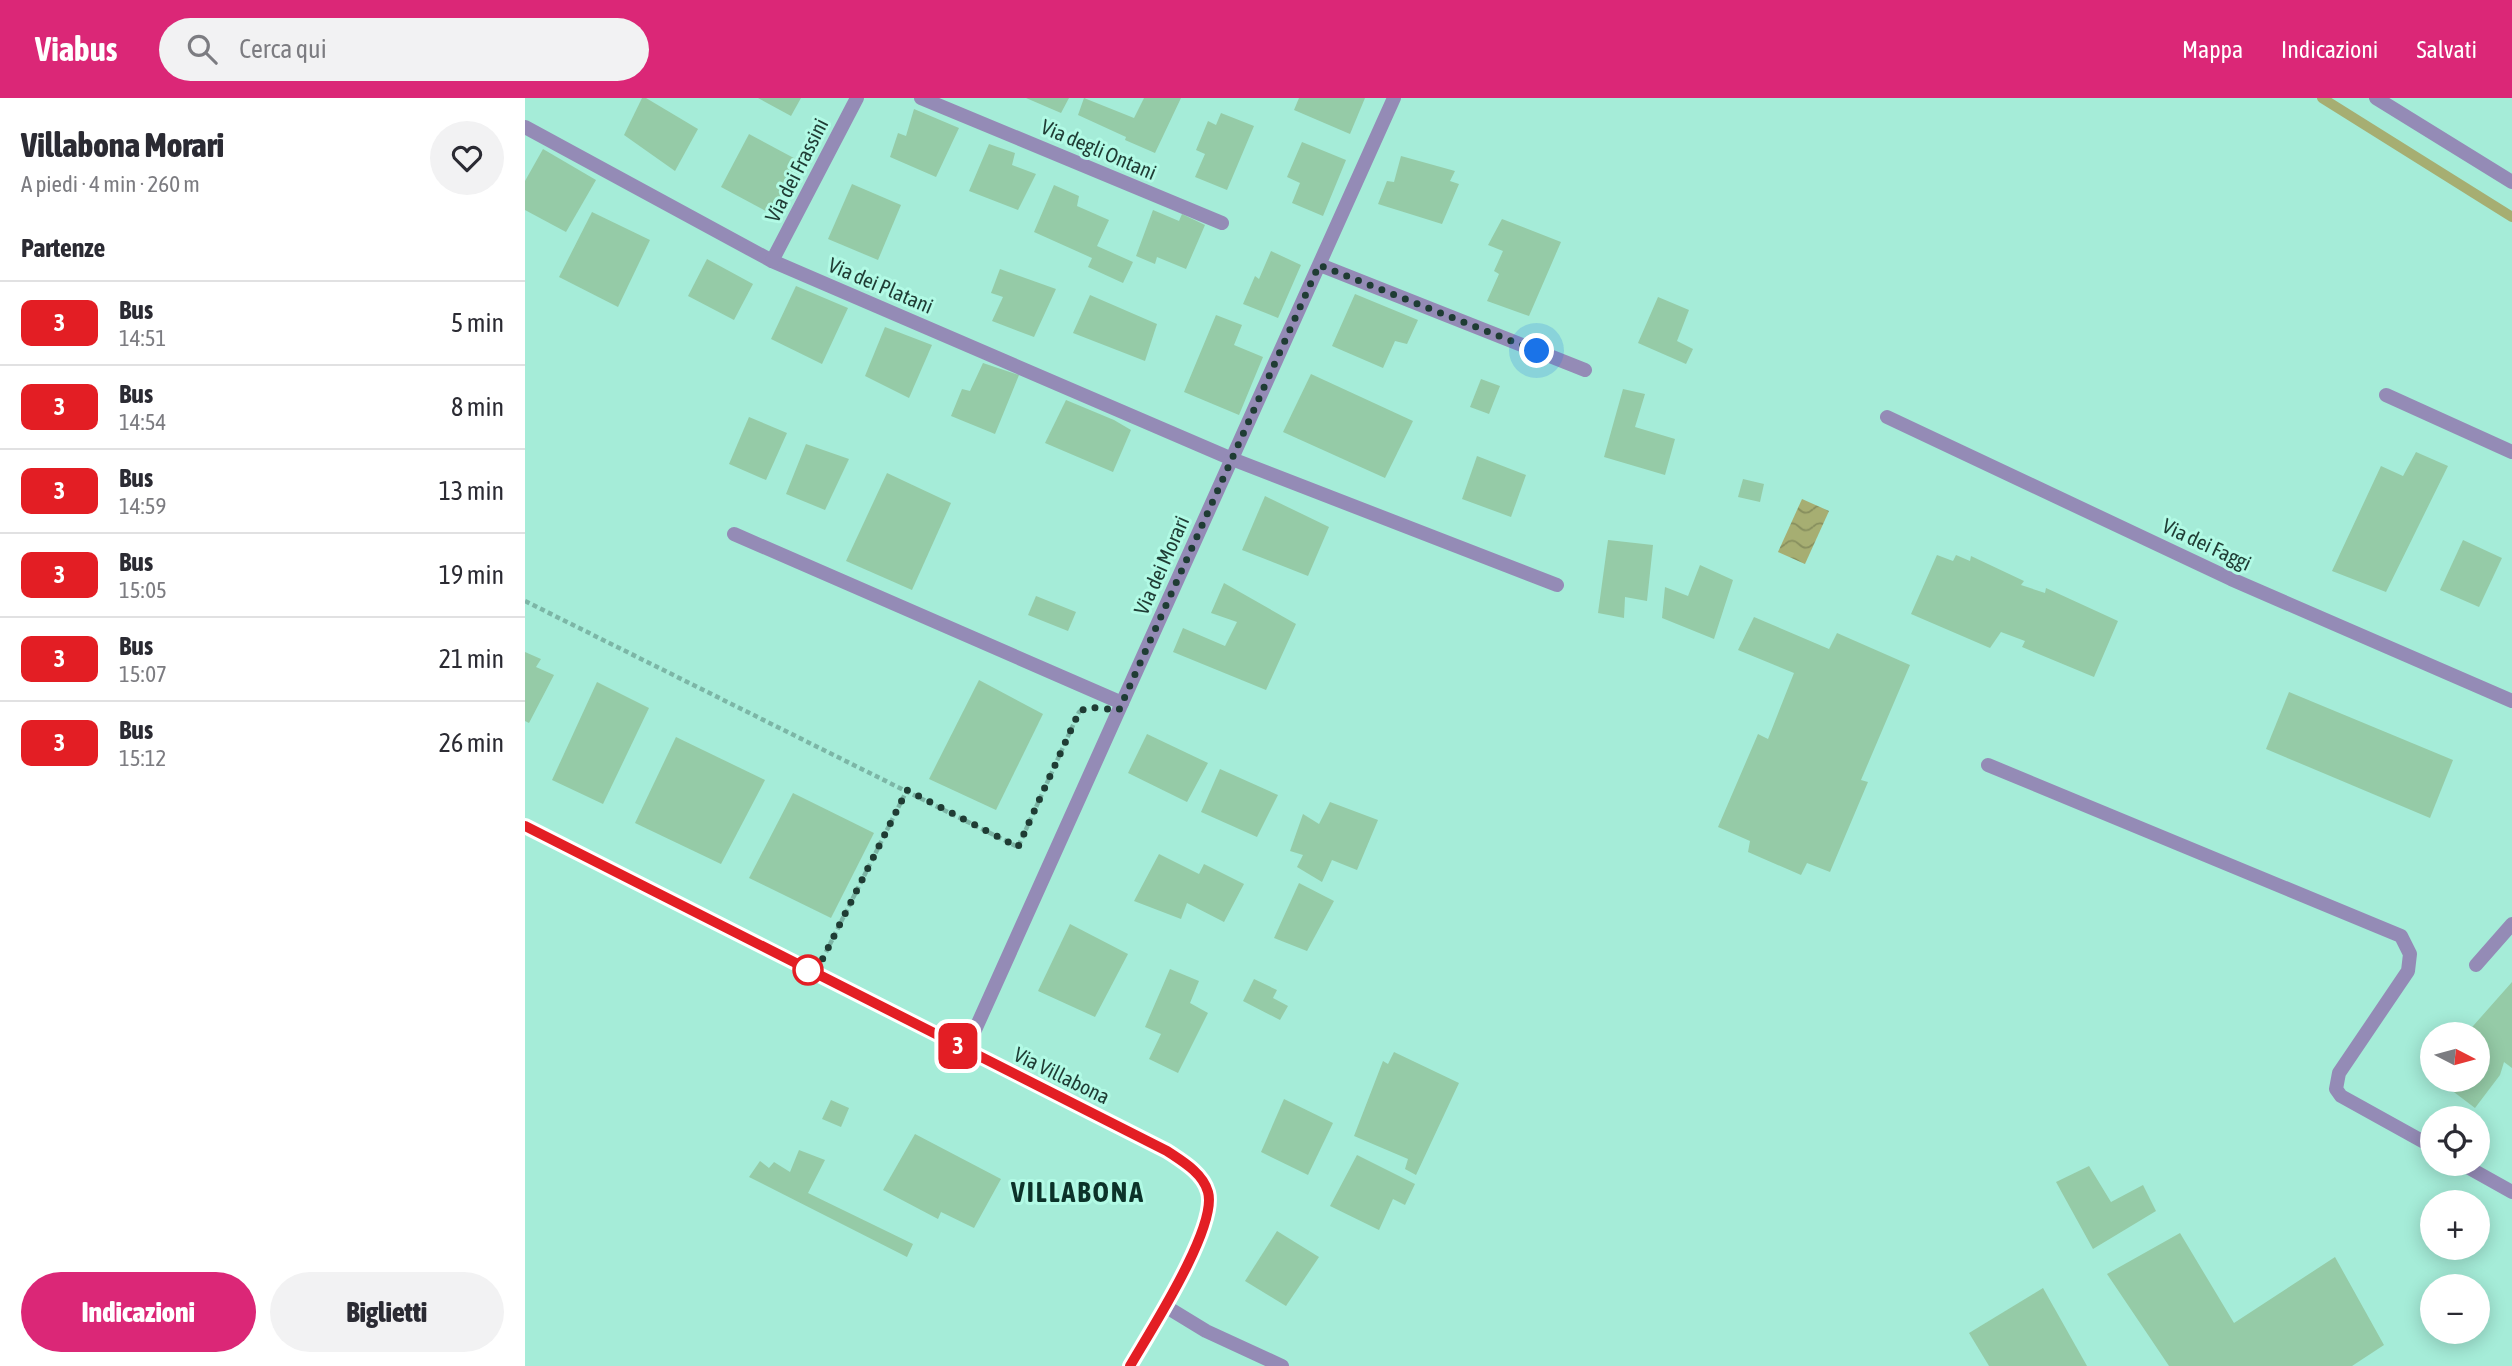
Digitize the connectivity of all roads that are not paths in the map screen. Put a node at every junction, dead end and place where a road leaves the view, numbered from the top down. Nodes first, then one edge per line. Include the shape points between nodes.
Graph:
1 (857, 98) edge
2 (921, 98) edge
3 (1395, 98) edge
4 (2376, 98) edge
5 (525, 127) edge
6 (2512, 182) edge
7 (1222, 223) dead end
8 (772, 261) junction
9 (1319, 265) junction
10 (1585, 370) dead end
11 (2386, 395) dead end
12 (1887, 416) dead end
13 (2512, 452) edge
14 (1232, 459) junction
15 (734, 534) dead end
16 (1557, 584) dead end
17 (2512, 701) edge
18 (1120, 707) junction
19 (1988, 765) dead end
20 (525, 826) edge
21 (2512, 924) edge
22 (2476, 965) dead end
23 (966, 1050) junction
24 (2420, 1140) edge
25 (2483, 1176) edge
26 (2512, 1192) edge
27 (1165, 1306) junction
28 (1129, 1366) edge
29 (1282, 1366) edge

1 - 8 street, Via dei Frassini
2 - 7 street, Via degli Ontani
3 - 9 street, Via dei Morari
4 - 6 street
5 - 8 street, Via dei Platani
8 - 14 street, Via dei Platani
9 - 10 street
9 - 14 street, Via dei Morari
11 - 13 street
12 - 17 street, Via dei Faggi via 2231,579
14 - 16 street, Via dei Platani
14 - 18 street, Via dei Morari
15 - 18 street
18 - 23 street, Via dei Morari
19 - 24 street via 2403,937 2410,954 2408,971 2339,1073 2336,1089
20 - 23 street, Via Villabona
21 - 22 street
23 - 27 street, Via Villabona via 1167,1151 1197,1173 1208,1192 1205,1224
25 - 26 street
27 - 28 street, Via Villabona
27 - 29 street via 1206,1331

